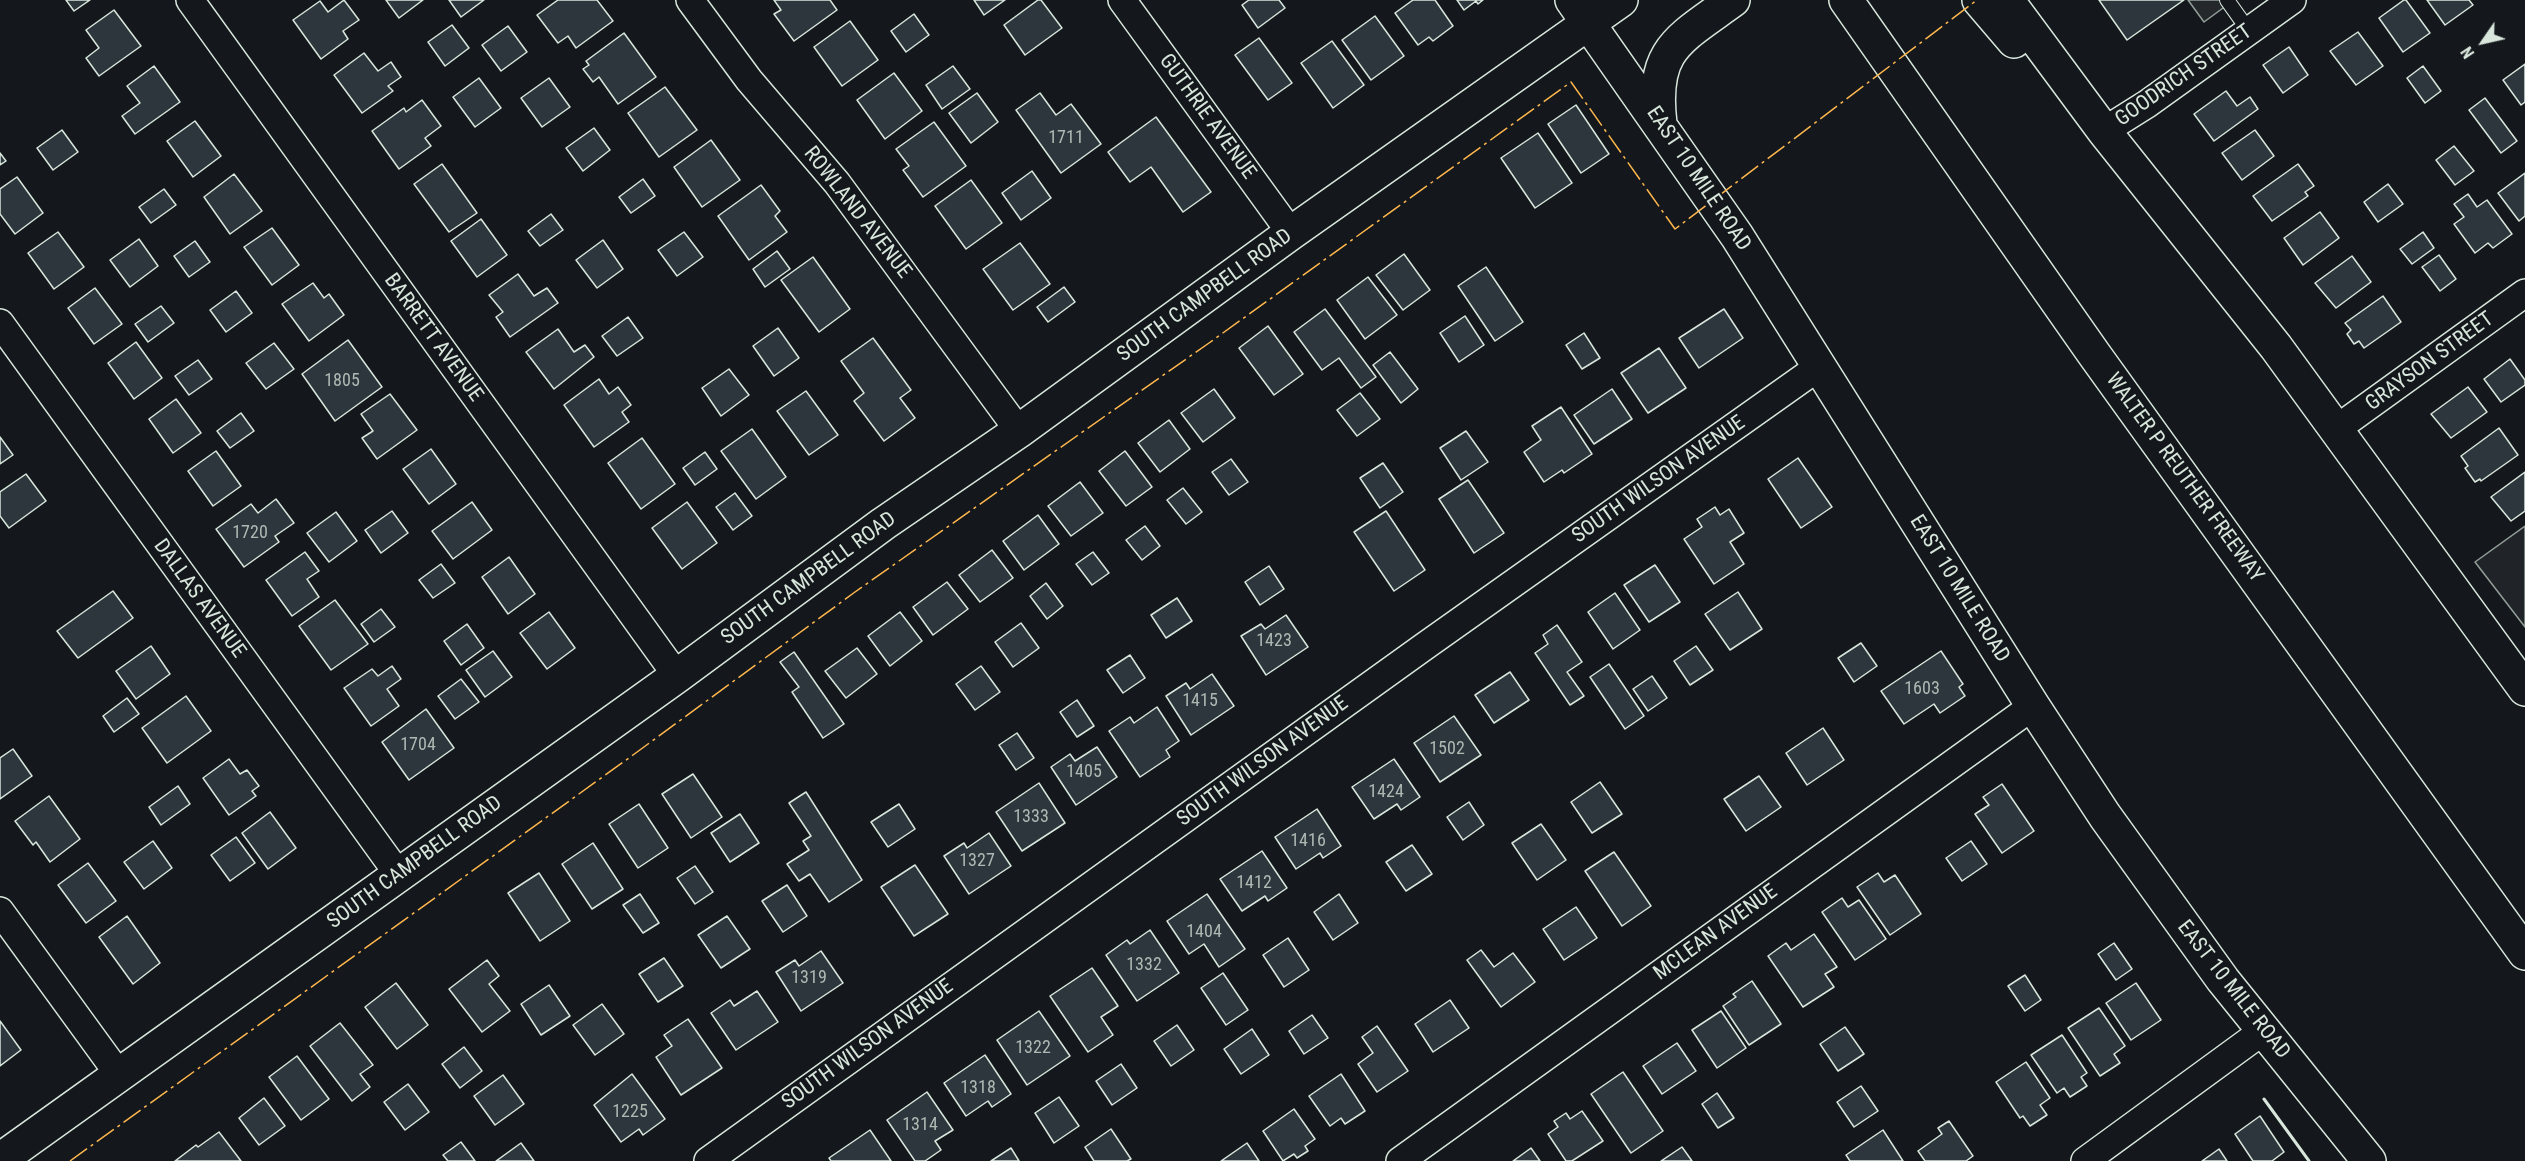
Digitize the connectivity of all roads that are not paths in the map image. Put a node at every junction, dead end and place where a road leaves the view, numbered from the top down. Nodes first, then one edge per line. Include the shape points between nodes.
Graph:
1 (190, 0) edge
2 (690, 0) edge
3 (1122, 0) edge
4 (1621, 0) edge
5 (1733, 0) edge
6 (1846, 0) edge
7 (1979, 0) edge
8 (2007, 0) edge
9 (2227, 0) edge
10 (2292, 0) edge
11 (1581, 11) edge
12 (2249, 31) junction
13 (1660, 124) junction
14 (2104, 131) junction
15 (1291, 233) junction
16 (2525, 293) edge
17 (0, 323) edge
18 (1820, 366) junction
19 (2335, 430) junction
20 (1019, 431) junction
21 (677, 676) junction
22 (2525, 689) edge
23 (2033, 706) junction
24 (399, 875) junction
25 (0, 910) edge
26 (2525, 953) edge
27 (2263, 1031) junction
28 (120, 1076) junction
29 (0, 1160) edge
30 (708, 1161) edge
31 (1400, 1161) edge
32 (2085, 1161) edge
33 (2369, 1161) edge

1 - 21 street, BARRETT AVENUE
2 - 20 street, ROWLAND AVENUE via 749,80 837,183
3 - 15 street, GUTHRIE AVENUE
4 - 11 main road, SOUTH CAMPBELL ROAD
5 - 13 main road via 1672,47 1666,56 1658,102
6 - 26 main road, WALTER P REUTHER FREEWAY via 2087,344
7 - 14 main road via 2000,27
8 - 14 main road
9 - 12 lane
10 - 12 street, GOODRICH STREET
11 - 13 main road, EAST 10 MILE ROAD
11 - 15 main road, SOUTH CAMPBELL ROAD
12 - 14 street, GOODRICH STREET
13 - 18 main road, EAST 10 MILE ROAD
14 - 19 main road via 2276,347
15 - 20 main road, SOUTH CAMPBELL ROAD
16 - 19 street, GRAYSON STREET
17 - 24 street, DALLAS AVENUE
18 - 23 main road, EAST 10 MILE ROAD
18 - 30 street, SOUTH WILSON AVENUE
19 - 22 main road
20 - 21 main road, SOUTH CAMPBELL ROAD via 883,524
21 - 24 main road, SOUTH CAMPBELL ROAD
23 - 27 main road, EAST 10 MILE ROAD via 2162,898
23 - 31 street, MCLEAN AVENUE
24 - 28 main road, SOUTH CAMPBELL ROAD
25 - 28 street
27 - 32 street
27 - 33 main road, EAST 10 MILE ROAD
28 - 29 main road, SOUTH CAMPBELL ROAD

